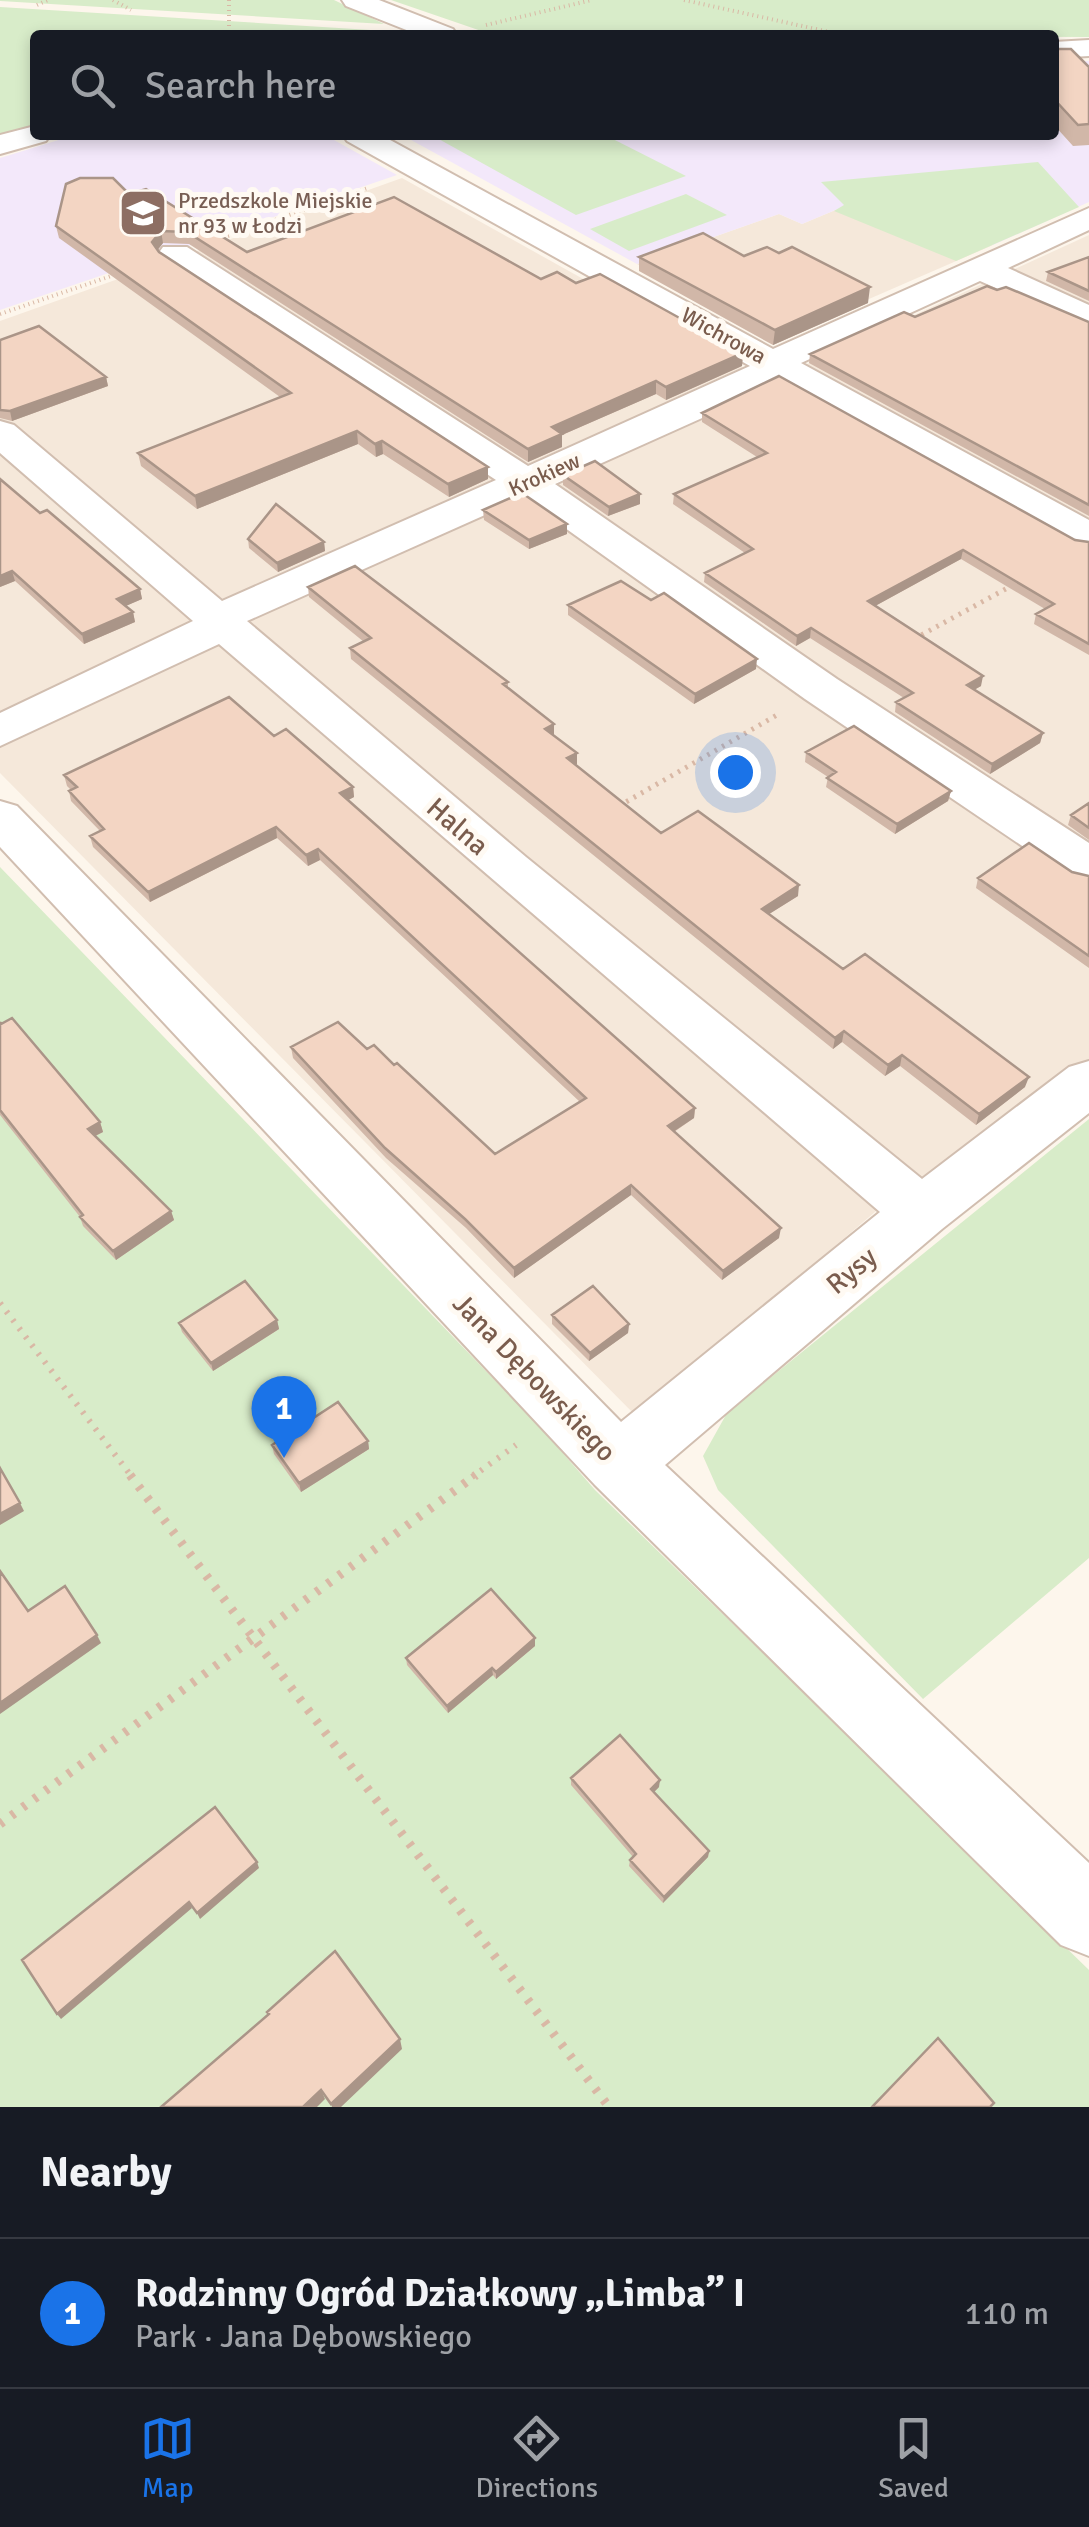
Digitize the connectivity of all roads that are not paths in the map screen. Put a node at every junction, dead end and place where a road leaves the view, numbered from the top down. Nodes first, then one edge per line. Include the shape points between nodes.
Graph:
1 (355, 0) edge
2 (404, 22) junction
3 (381, 30) edge
4 (429, 30) edge
5 (1089, 48) edge
6 (1059, 50) edge
7 (30, 136) edge
8 (367, 140) edge
9 (0, 145) edge
10 (1089, 218) edge
11 (175, 254) edge
12 (978, 267) junction
13 (1089, 318) edge
14 (774, 362) junction
15 (0, 433) edge
16 (526, 482) junction
17 (1089, 537) edge
18 (216, 620) junction
19 (0, 731) edge
20 (0, 817) edge
21 (1089, 866) edge
22 (1089, 1082) edge
23 (921, 1212) junction
24 (618, 1464) junction
25 (1089, 1916) edge

1 - 2 street
2 - 3 street
2 - 4 street
5 - 6 street
7 - 9 street
8 - 14 street, Wichrowa
10 - 12 street, Krokiew
11 - 16 street
12 - 13 street
12 - 14 street, Krokiew
14 - 16 street, Krokiew via 758,380
14 - 17 street, Wichrowa
15 - 18 street, Halna
16 - 18 street, Krokiew
16 - 21 street via 821,690
18 - 19 street, Krokiew via 209,632
18 - 23 street, Halna
20 - 24 street, Jana Dębowskiego
22 - 23 street, Rysy
23 - 24 street, Rysy
24 - 25 street, Jana Dębowskiego

